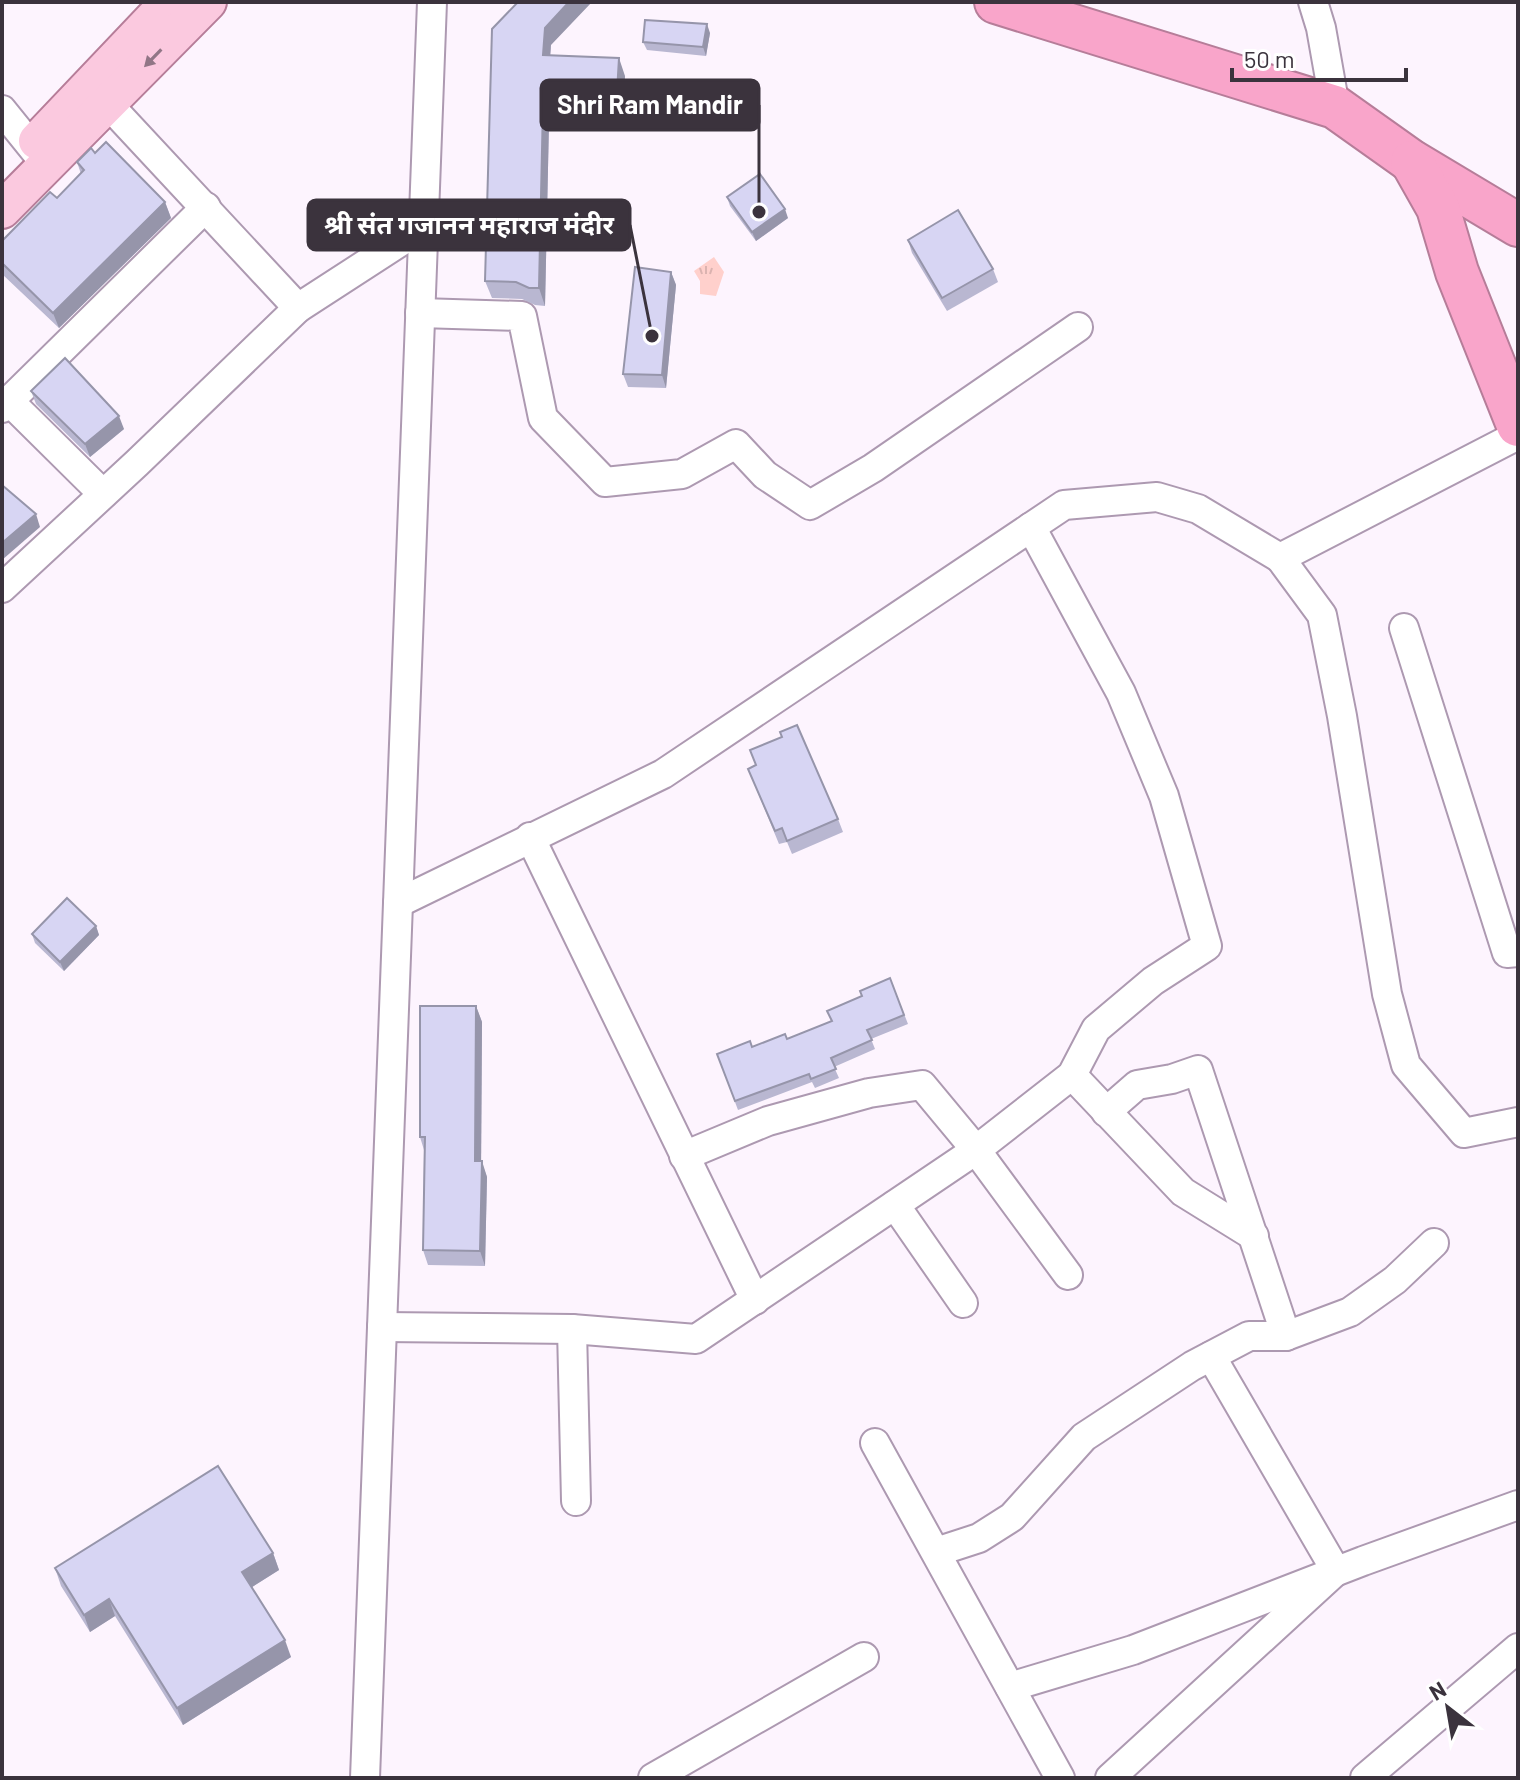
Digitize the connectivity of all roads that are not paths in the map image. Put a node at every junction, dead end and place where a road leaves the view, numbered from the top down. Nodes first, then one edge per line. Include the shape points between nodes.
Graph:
1 (169, 2) edge
2 (208, 2) edge
3 (432, 2) edge
4 (996, 2) edge
5 (1313, 2) edge
6 (100, 95) junction
7 (1335, 107) junction
8 (2, 110) edge
9 (39, 156) junction
10 (1411, 161) junction
11 (2, 176) edge
12 (206, 207) junction
13 (2, 210) edge
14 (1518, 225) edge
15 (423, 227) junction
16 (298, 308) junction
17 (420, 313) junction
18 (1078, 327) dead end
19 (6, 404) edge
20 (1518, 425) edge
21 (1518, 435) edge
22 (103, 494) junction
23 (1031, 527) junction
24 (1280, 558) junction
25 (2, 588) edge
26 (1404, 628) dead end
27 (530, 837) junction
28 (398, 903) junction
29 (1518, 952) edge
30 (1072, 1075) junction
31 (1106, 1112) junction
32 (1518, 1122) edge
33 (976, 1150) junction
34 (684, 1156) junction
35 (895, 1205) junction
36 (1254, 1236) junction
37 (1434, 1243) dead end
38 (1068, 1275) dead end
39 (755, 1300) junction
40 (963, 1303) dead end
41 (382, 1327) junction
42 (572, 1329) junction
43 (1286, 1336) junction
44 (1211, 1356) junction
45 (875, 1443) dead end
46 (576, 1501) dead end
47 (1518, 1505) edge
48 (936, 1552) junction
49 (1336, 1571) junction
50 (1518, 1648) edge
51 (864, 1657) dead end
52 (1010, 1687) junction
53 (365, 1778) edge
54 (653, 1778) edge
55 (1060, 1778) edge
56 (1110, 1778) edge
57 (1365, 1778) edge

1 - 6 main road
2 -> 6 main road
3 - 15 street
4 - 7 highway
5 - 7 street
6 - 9 main road
6 - 12 street
7 - 10 highway
8 - 9 street
9 - 11 main road
9 - 13 main road
10 - 14 highway
10 - 20 highway via 1438,208 1457,272
12 - 16 street
12 - 19 street
15 - 16 street
15 - 17 street
16 - 22 street
17 - 18 street via 522,316 543,418 605,482 682,474 736,444 765,475 810,505 873,468
17 - 28 street
19 - 22 street
21 - 24 street
22 - 25 street
23 - 24 street via 1064,505 1157,497 1198,509
23 - 27 street via 663,774
23 - 30 street via 1121,693 1164,796 1207,946 1153,981 1096,1029
24 - 32 street via 1322,615 1387,994 1406,1065 1464,1133
26 - 29 street via 1507,953
27 - 28 street
27 - 34 street
28 - 41 street
30 - 31 street
30 - 33 street
31 - 36 street via 1183,1192
31 - 36 street via 1137,1085 1198,1070
33 - 34 street via 922,1085 869,1093 768,1121
33 - 35 street
33 - 38 street
34 - 39 street
35 - 39 street
35 - 40 street
36 - 43 street
37 - 43 street via 1350,1312
39 - 42 street via 696,1339
41 - 42 street
41 - 53 street
42 - 46 street
43 - 44 street via 1249,1336
44 - 48 street via 1084,1437 1012,1517 979,1538
44 - 49 street
45 - 48 street
47 - 49 street
48 - 52 street
49 - 52 street via 1133,1650
49 - 56 street
50 - 57 street
51 - 54 street
52 - 55 street

